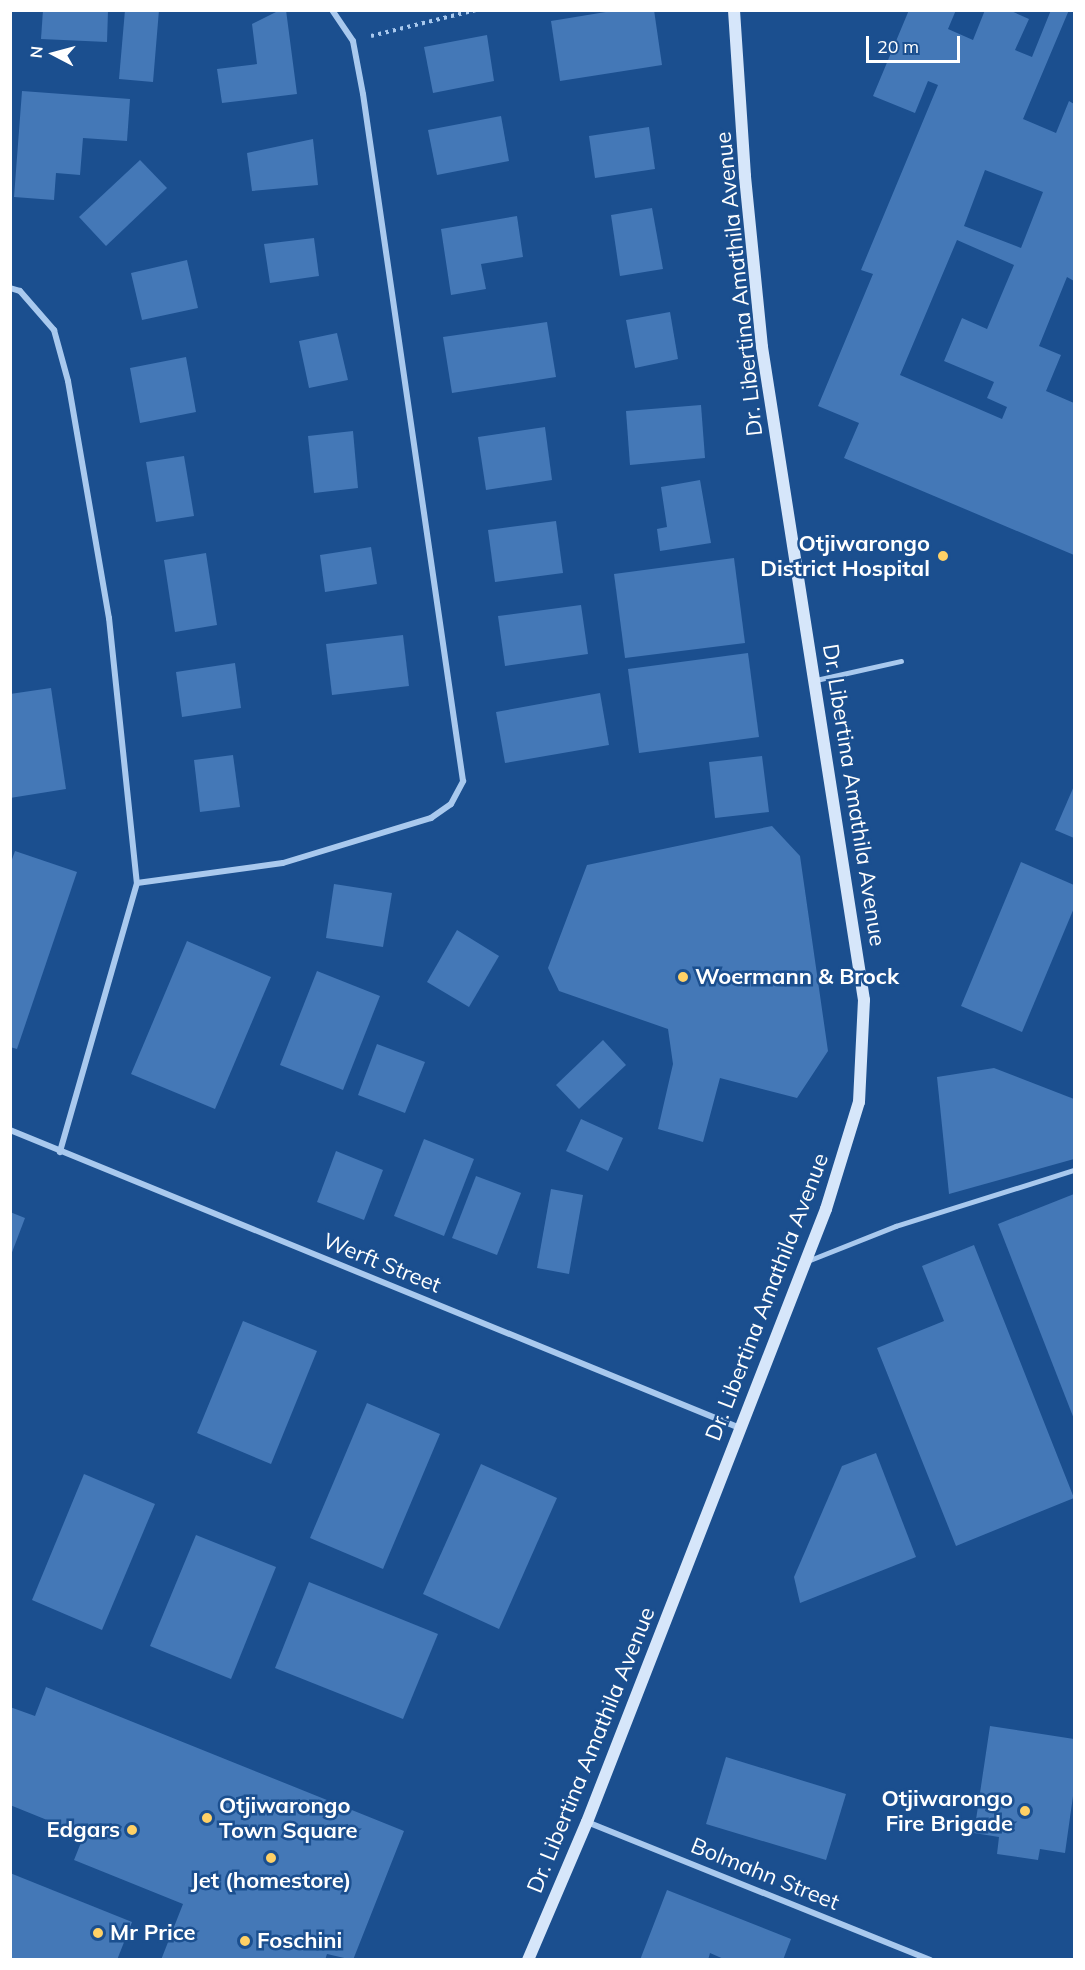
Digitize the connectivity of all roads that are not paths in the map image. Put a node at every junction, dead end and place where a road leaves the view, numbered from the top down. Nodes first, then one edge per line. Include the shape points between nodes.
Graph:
1 (332, 10) edge
2 (734, 10) edge
3 (10, 288) edge
4 (901, 661) dead end
5 (816, 680) junction
6 (137, 883) junction
7 (10, 1130) edge
8 (60, 1152) junction
9 (1074, 1170) edge
10 (806, 1261) junction
11 (740, 1428) junction
12 (587, 1822) junction
13 (528, 1959) edge
14 (930, 1959) edge

1 - 6 street via 353,40 463,781 451,804 431,818 283,863
2 - 5 street, Dr. Libertina Amathila Avenue via 762,347
3 - 6 street via 20,291 54,330 68,381 108,618
4 - 5 lane
5 - 10 street, Dr. Libertina Amathila Avenue via 864,1000 859,1102
6 - 8 street
7 - 8 street, Werft Street
8 - 11 street, Werft Street
9 - 10 lane via 896,1226
10 - 11 street, Dr. Libertina Amathila Avenue
11 - 12 street, Dr. Libertina Amathila Avenue
12 - 13 street, Dr. Libertina Amathila Avenue
12 - 14 street, Bolmahn Street

